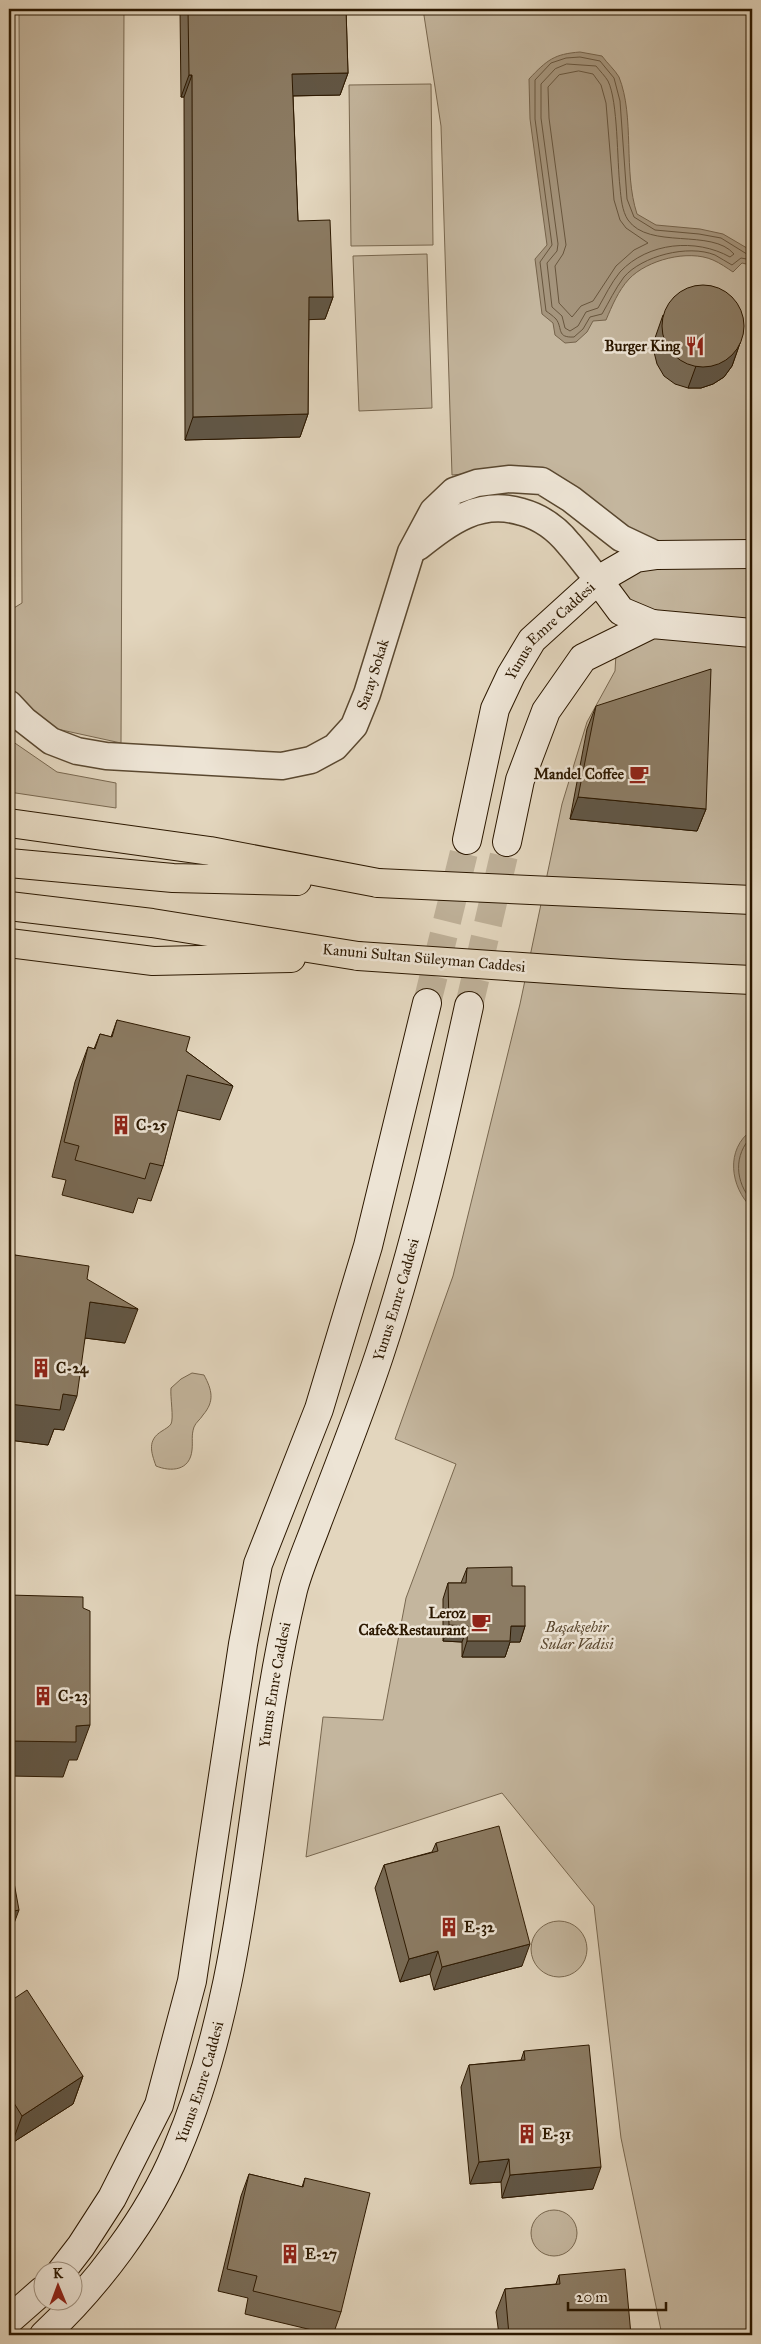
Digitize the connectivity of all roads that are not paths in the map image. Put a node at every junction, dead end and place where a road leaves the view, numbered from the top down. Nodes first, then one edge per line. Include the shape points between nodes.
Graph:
1 (411, 552) junction
2 (752, 554) edge
3 (657, 555) junction
4 (598, 580) junction
5 (652, 624) junction
6 (752, 634) edge
7 (9, 704) edge
8 (9, 823) edge
9 (467, 840) tunnel mouth
10 (507, 842) tunnel mouth
11 (9, 863) edge
12 (378, 883) junction
13 (752, 900) edge
14 (9, 906) edge
15 (9, 943) edge
16 (358, 956) junction
17 (752, 980) edge
18 (427, 1003) tunnel mouth
19 (469, 1006) tunnel mouth
20 (69, 2262) edge
21 (32, 2299) edge
22 (9, 2320) edge
23 (44, 2335) edge

1 - 3 street, Saray Sokak via 433,511 454,492 477,484 510,479 542,481 621,538
1 - 4 street via 445,526 470,514 485,508 506,507 530,514 549,525 569,543
1 - 7 street, Saray Sokak via 354,726 335,747 311,760 282,766 84,752 51,741
2 - 3 street, Yunus Emre Caddesi
3 - 4 street, Yunus Emre Caddesi via 636,558
4 - 5 street via 621,611
4 - 9 street, Yunus Emre Caddesi via 532,640 510,675 495,709
5 - 6 street
5 - 10 street via 583,658 546,711 520,780
8 - 12 main road via 210,851
11 - 12 main road via 173,878
12 - 13 main road, bridge
14 - 16 main road, Kanuni Sultan Süleyman Caddesi via 152,923
15 - 16 main road via 153,962
16 - 17 main road, Kanuni Sultan Süleyman Caddesi, bridge
18 - 20 street, Yunus Emre Caddesi via 368,1246 319,1409 258,1564 192,1981 159,2105 112,2198
19 - 23 street, Yunus Emre Caddesi via 414,1239 378,1357 294,1586 275,1677 224,2005 204,2077 175,2155 143,2214 75,2307
21 - 22 street

